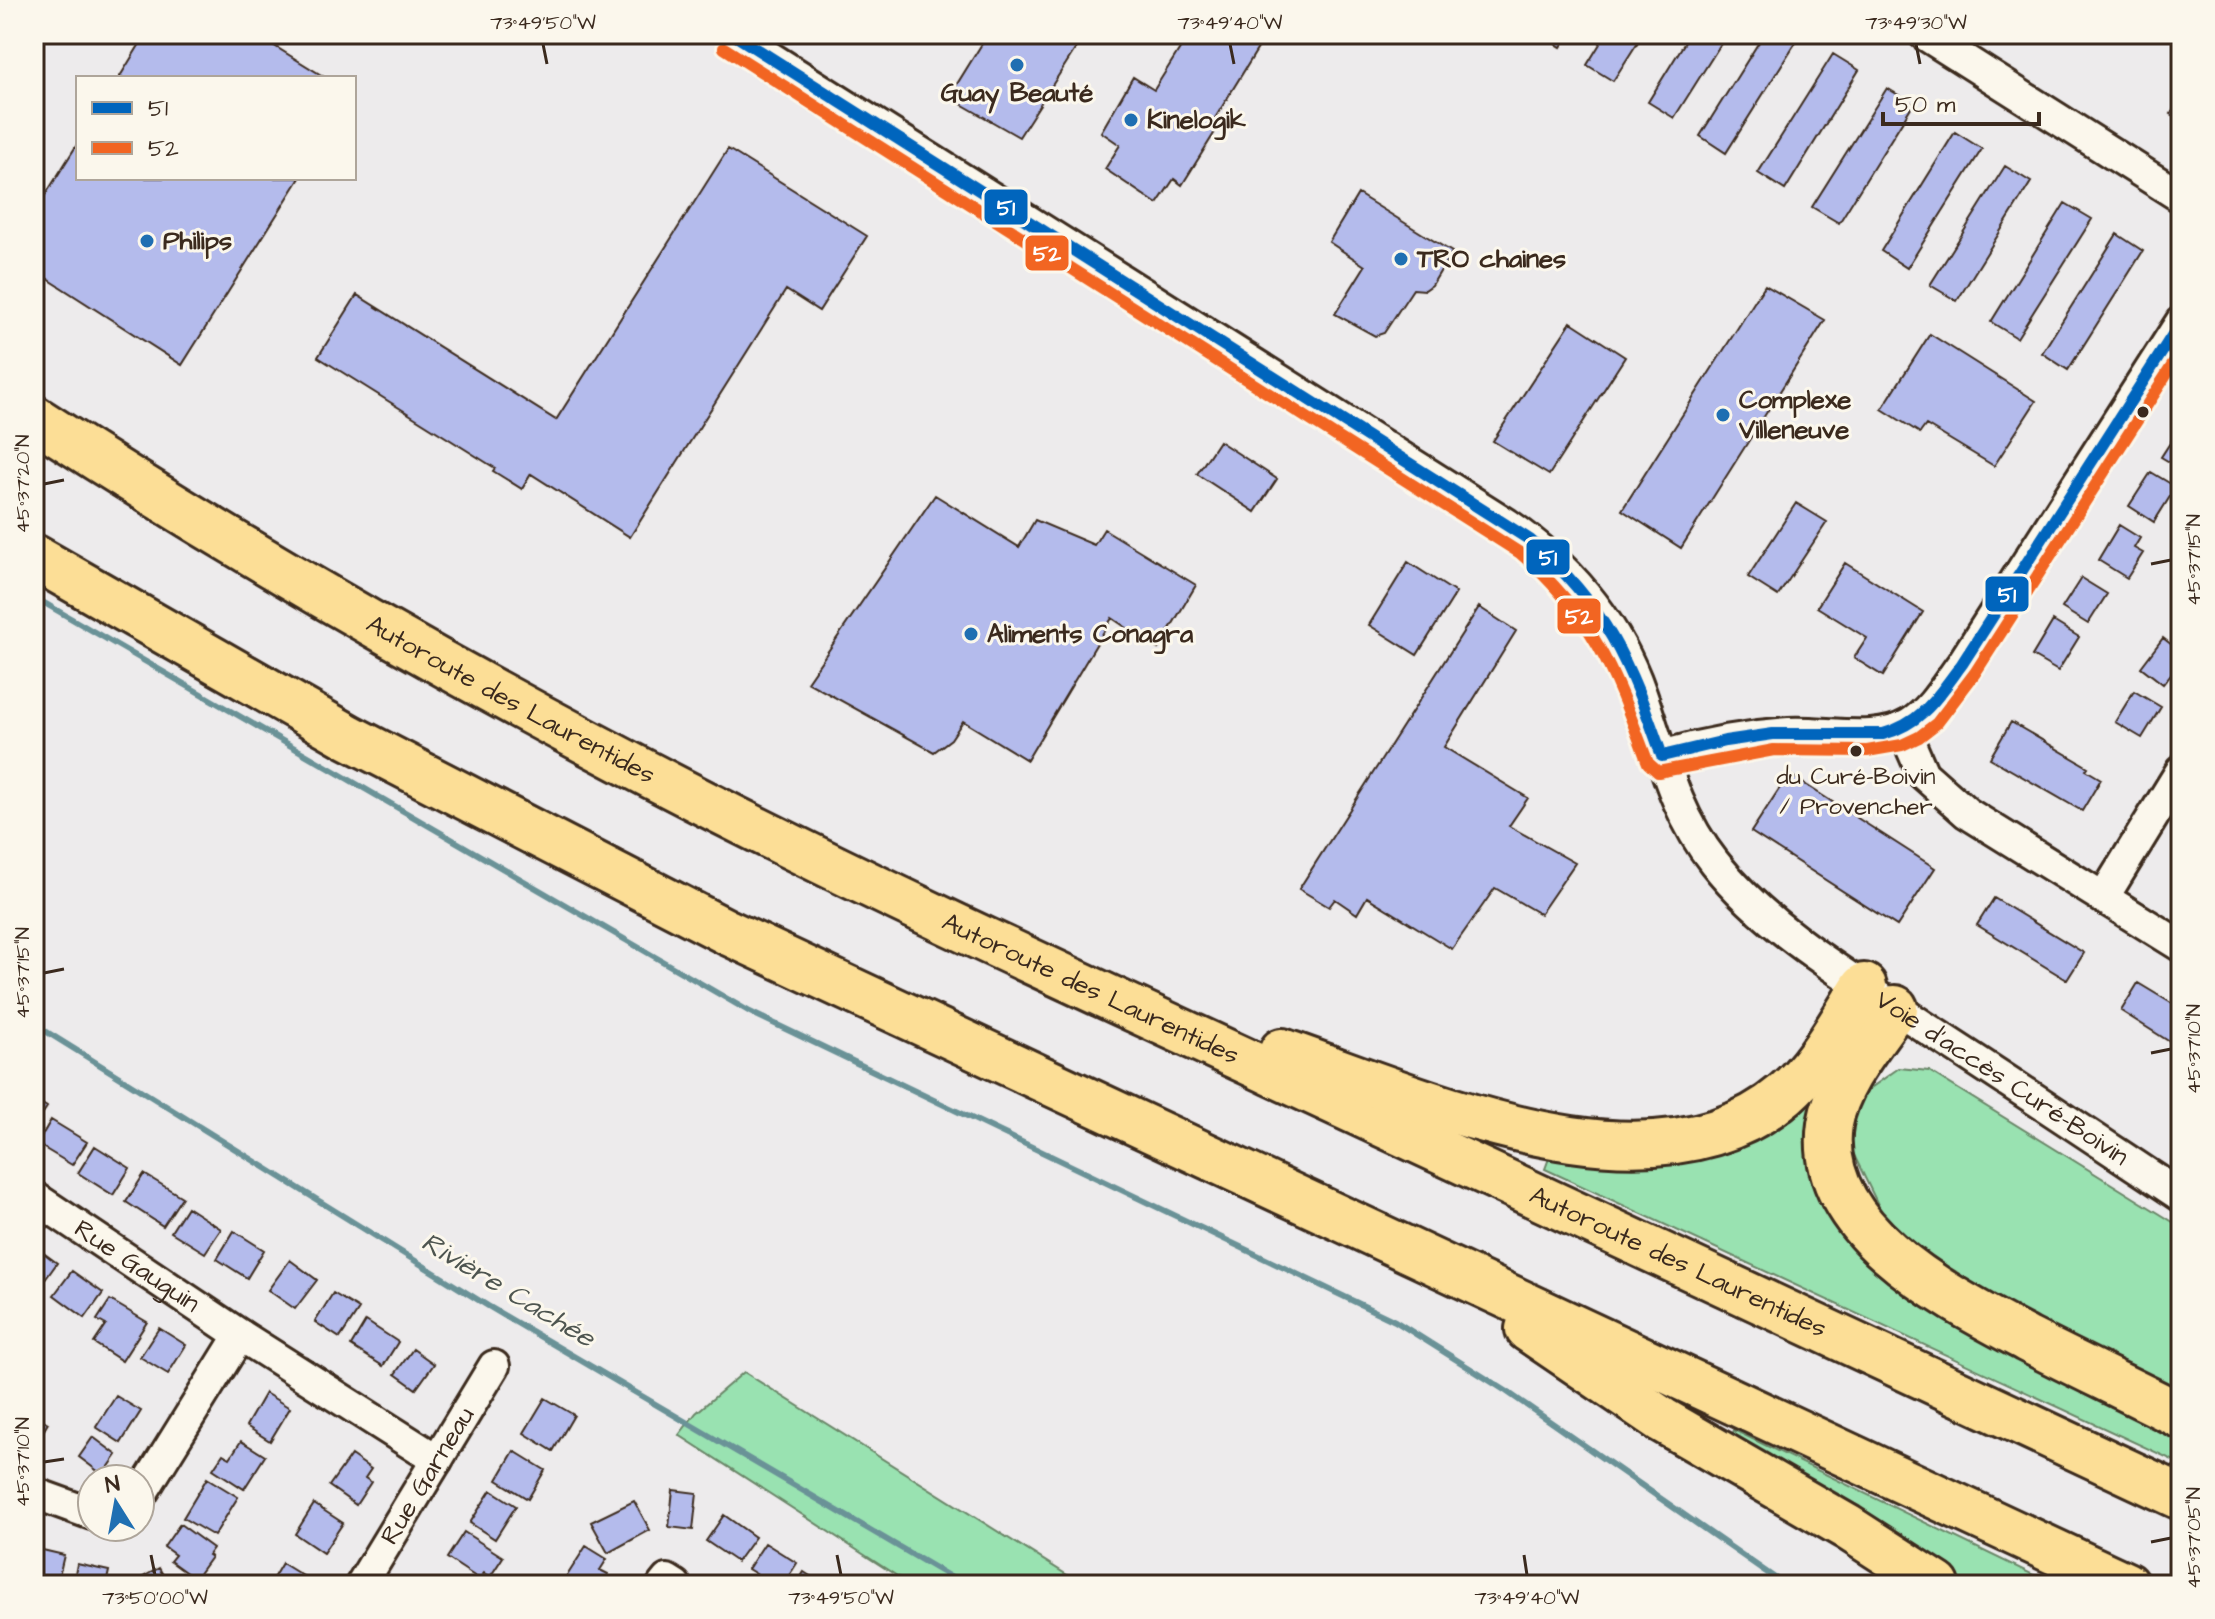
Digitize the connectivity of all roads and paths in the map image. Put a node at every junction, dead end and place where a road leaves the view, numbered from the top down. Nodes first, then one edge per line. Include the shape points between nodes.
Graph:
1 (733, 34) edge
2 (1924, 34) edge
3 (2181, 197) edge
4 (2181, 322) edge
5 (2170, 362) edge
6 (34, 418) edge
7 (34, 557) edge
8 (1903, 728) junction
9 (1662, 756) junction
10 (2181, 771) edge
11 (2103, 898) junction
12 (2181, 946) edge
13 (1060, 975) junction
14 (1879, 997) junction
15 (2181, 1196) edge
16 (34, 1197) edge
17 (1420, 1256) junction
18 (240, 1335) junction
19 (494, 1366) dead end
20 (2181, 1416) edge
21 (437, 1460) junction
22 (156, 1470) edge
23 (34, 1493) edge
24 (2181, 1497) edge
25 (76, 1508) edge
26 (361, 1585) edge
27 (663, 1585) edge
28 (675, 1585) edge
29 (1937, 1585) edge
30 (2126, 1585) edge

1 - 9 street, Voie d'accès Curé-Boivin via 1530,540 1568,575 1611,630
2 - 3 street
4 - 5 street
5 - 8 street via 1962,664 1923,715
6 - 13 highway, Autoroute des Laurentides via 236,544 557,726
7 - 17 highway via 362,744 674,906
8 - 9 street via 1877,735 1772,735
8 - 11 street via 1932,785 1997,833
9 - 14 street, Voie d'accès Curé-Boivin via 1686,819 1716,865 1772,921
10 - 11 street
11 - 12 street
13 - 14 highway via 1473,1116 1553,1137 1629,1145 1707,1134 1769,1107
13 - 24 highway, Autoroute des Laurentides
14 - 15 street, Voie d'accès Curé-Boivin
14 - 20 highway via 1830,1127 1830,1159 1853,1210 1887,1250 1947,1295
16 - 18 street, Rue Gauguin
17 - 29 highway via 1662,1420
17 - 30 highway
18 - 21 street, Rue Gauguin
18 - 22 street
19 - 21 street, Rue Garneau
21 - 26 street, Rue Garneau
23 - 25 street
27 - 28 street via 667,1580

